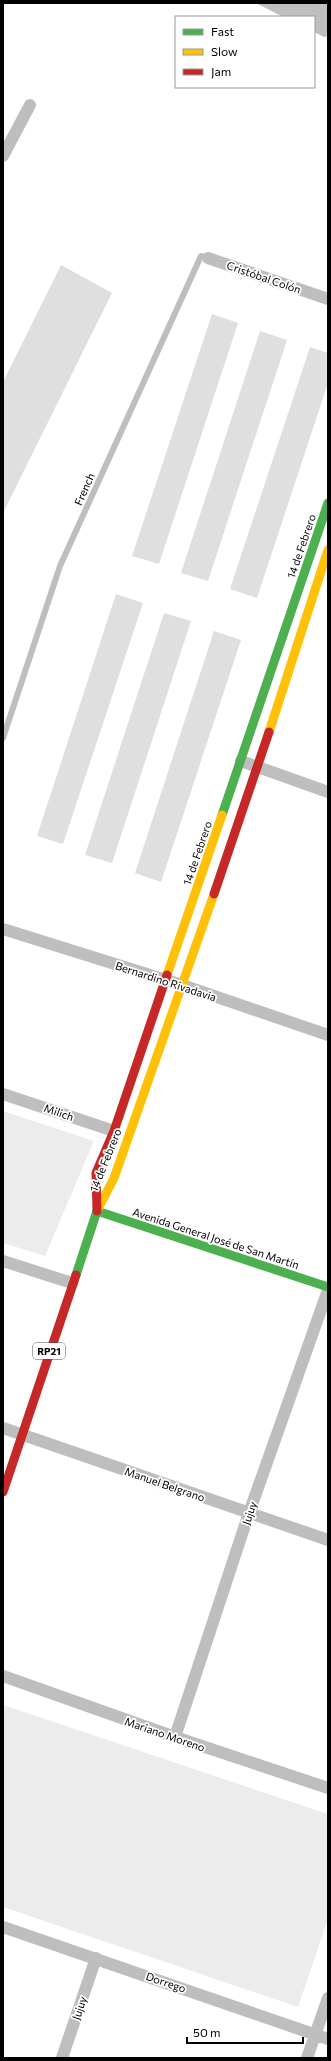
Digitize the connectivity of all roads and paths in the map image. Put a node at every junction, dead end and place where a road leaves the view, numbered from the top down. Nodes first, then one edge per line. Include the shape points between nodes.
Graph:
1 (30, 105) dead end
2 (3, 156) edge
3 (205, 257) joint
4 (328, 299) edge
5 (328, 503) edge
6 (314, 544) junction
7 (328, 550) edge
8 (3, 738) edge
9 (241, 761) junction
10 (258, 767) junction
11 (328, 792) edge
12 (3, 929) edge
13 (166, 980) junction
14 (182, 985) junction
15 (328, 1035) edge
16 (3, 1094) edge
17 (114, 1131) junction
18 (97, 1211) junction
19 (3, 1261) edge
20 (72, 1282) junction
21 (328, 1288) edge
22 (3, 1428) edge
23 (22, 1434) junction
24 (3, 1492) edge
25 (249, 1513) junction
26 (328, 1540) edge
27 (3, 1676) edge
28 (175, 1738) junction
29 (328, 1788) edge
30 (3, 1927) edge
31 (96, 1958) junction
32 (328, 1998) edge
33 (315, 2034) junction
34 (328, 2039) edge
35 (62, 2058) edge
36 (307, 2058) edge

1 - 2 street
3 - 4 street, Cristóbal Colón
3 - 8 lane, French via 60,566
5 - 6 main road, 14 de Febrero
6 - 7 street
6 - 9 main road, 14 de Febrero
7 - 10 main road, 14 de Febrero
9 - 10 street
9 - 13 main road, 14 de Febrero
10 - 11 street
10 - 14 main road, 14 de Febrero
12 - 13 street, Bernardino Rivadavia
13 - 14 street, Bernardino Rivadavia
13 - 17 main road, 14 de Febrero
14 - 15 street, Bernardino Rivadavia
14 - 18 main road, 14 de Febrero via 114,1178
16 - 17 street, Milich
17 - 18 main road, 14 de Febrero via 96,1173
18 - 20 main road, 14 de Febrero / RP21
18 - 21 main road, Avenida General José de San Martín
19 - 20 street
20 - 23 main road, 14 de Febrero / RP21
21 - 25 street, Jujuy
22 - 23 street, Manuel Belgrano
23 - 24 main road, 14 de Febrero / RP21
23 - 25 street, Manuel Belgrano
25 - 26 street, Manuel Belgrano
25 - 28 street, Jujuy
27 - 28 street, Mariano Moreno
28 - 29 street, Mariano Moreno
30 - 31 street, Dorrego
31 - 33 street, Dorrego
31 - 35 street, Jujuy
32 - 33 street
33 - 34 street, Dorrego
33 - 36 street

